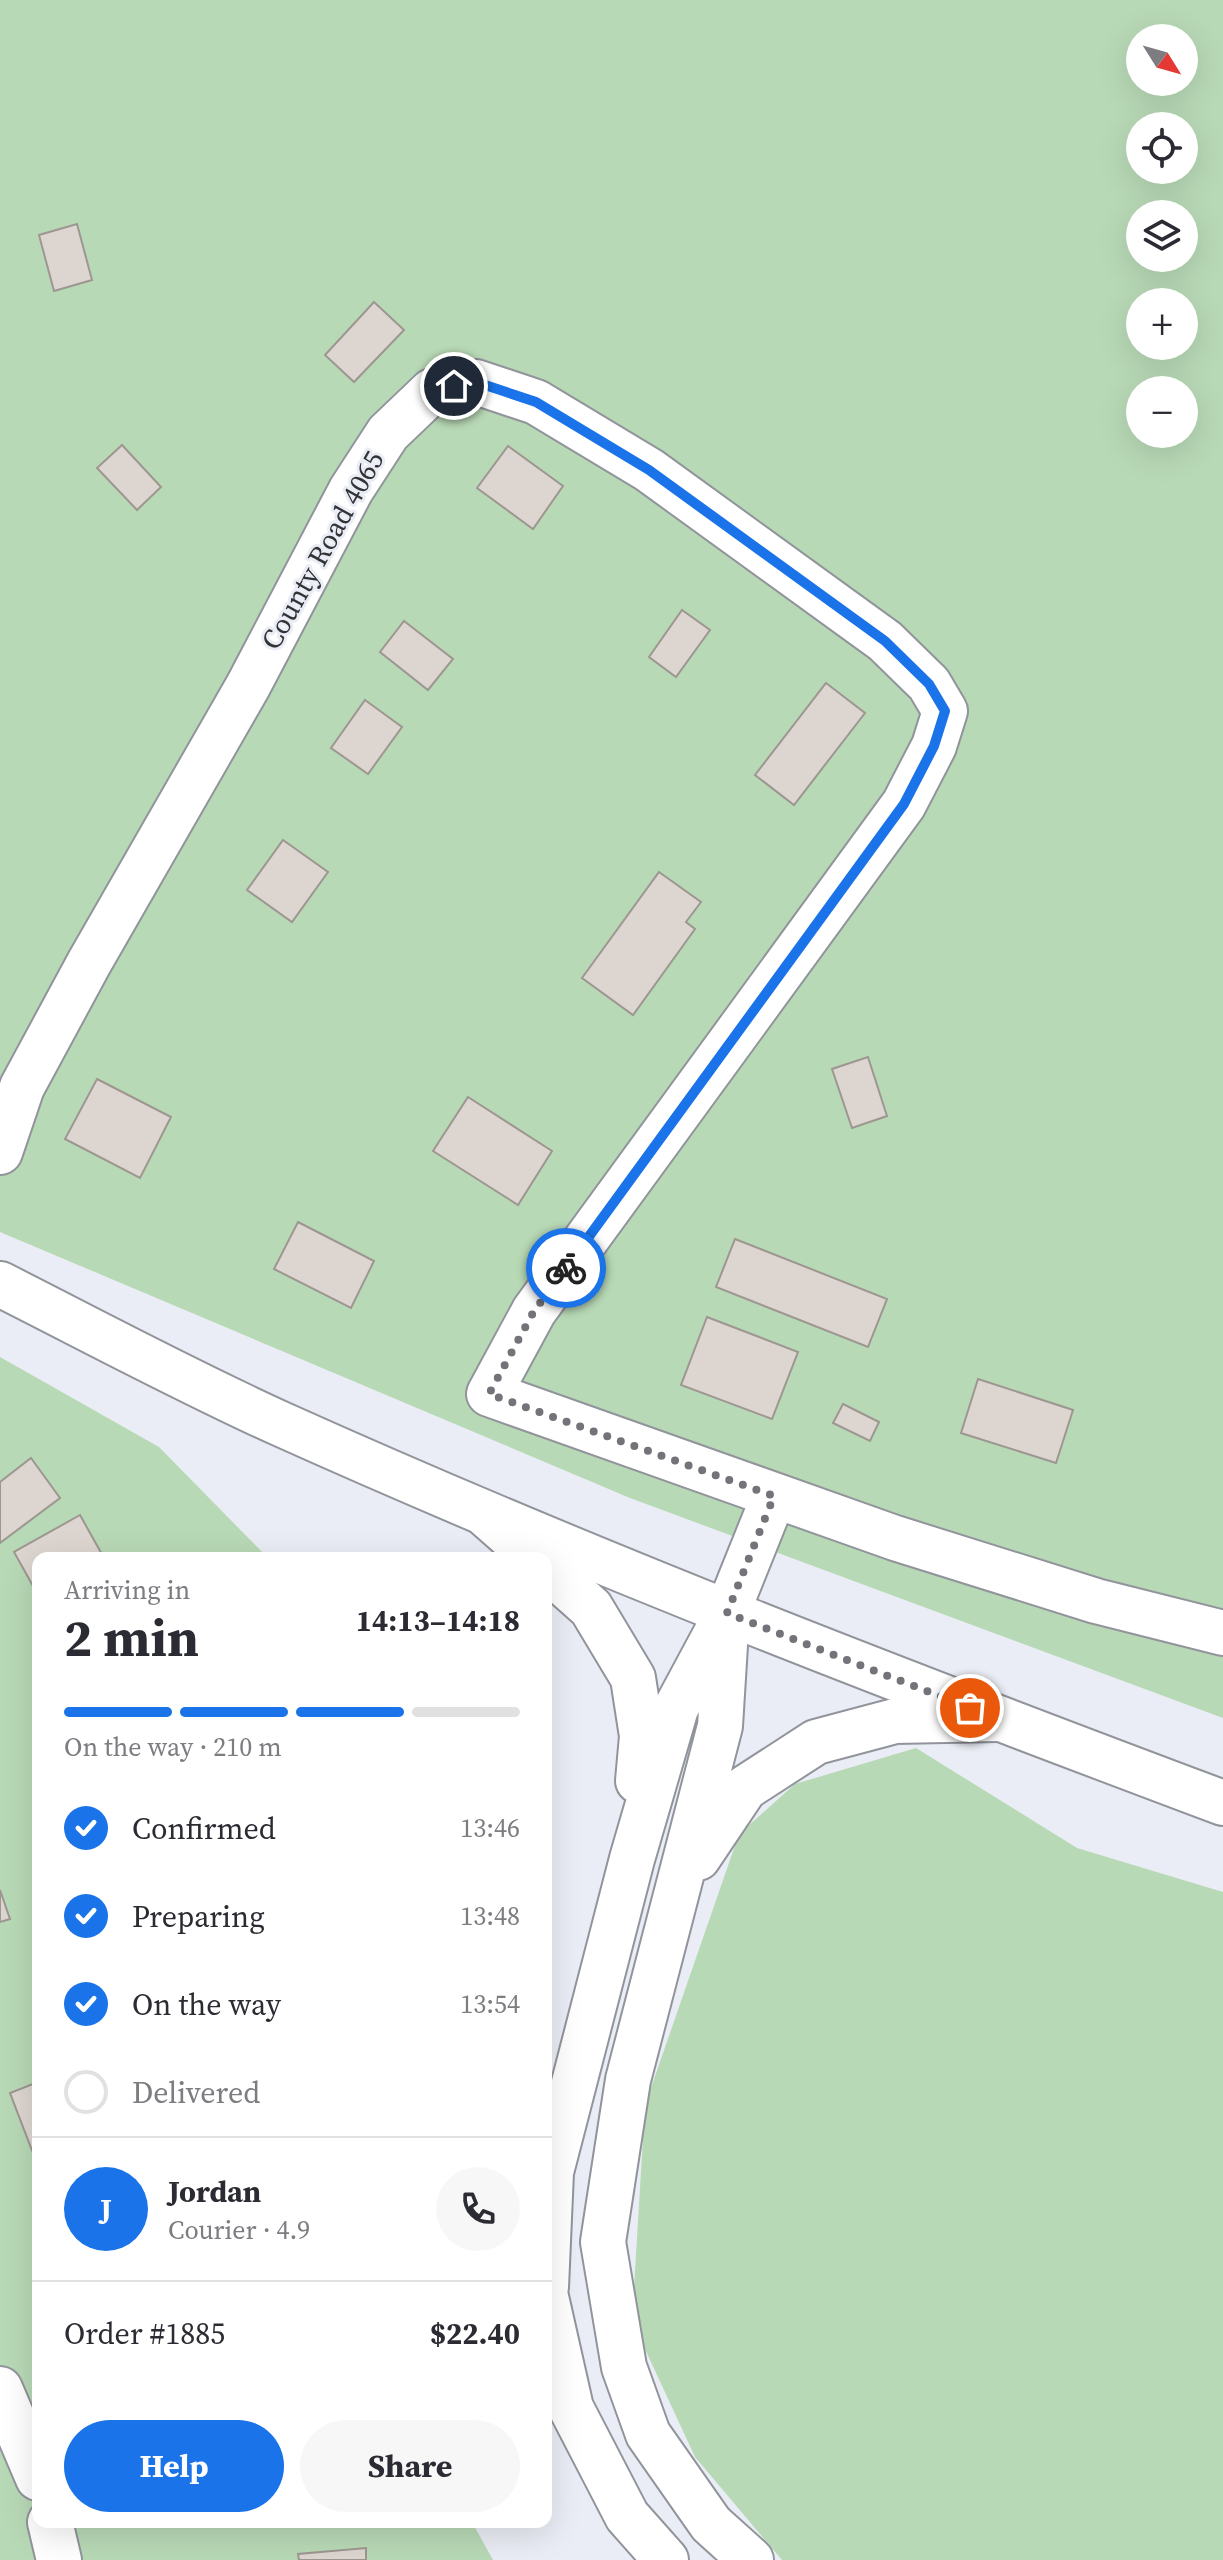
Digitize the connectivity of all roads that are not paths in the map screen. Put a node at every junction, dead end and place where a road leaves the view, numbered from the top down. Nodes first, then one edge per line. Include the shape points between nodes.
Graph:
1 (0, 1152) edge
2 (0, 1284) edge
3 (774, 1496) junction
4 (485, 1514) junction
5 (528, 1552) edge
6 (552, 1573) edge
7 (727, 1613) junction
8 (1223, 1633) edge
9 (998, 1719) junction
10 (1223, 1803) edge
11 (632, 1859) junction
12 (679, 1887) junction
13 (552, 2168) edge
14 (552, 2324) edge
15 (0, 2389) edge
16 (32, 2464) edge
17 (51, 2528) edge
18 (59, 2560) edge
19 (666, 2560) edge
20 (751, 2560) edge

1 - 3 main road, County Road 4065 via 37,1059 248,686 351,490 388,433 432,391 476,382 536,402 649,470 885,641 929,684 945,711 934,746 904,804 534,1311 489,1394
2 - 4 main road via 278,1422
3 - 7 main road
3 - 8 main road via 1096,1601
4 - 5 main road
4 - 7 main road
6 - 11 main road via 591,1608 633,1678 642,1736
7 - 9 main road
7 - 11 main road via 676,1708
7 - 12 main road via 720,1726
9 - 10 main road
9 - 12 main road via 895,1721 816,1742 745,1788
11 - 13 main road
12 - 20 main road via 628,2080 603,2242 624,2367 648,2434 711,2524
14 - 19 main road via 571,2408 627,2516
15 - 16 main road
17 - 18 main road

